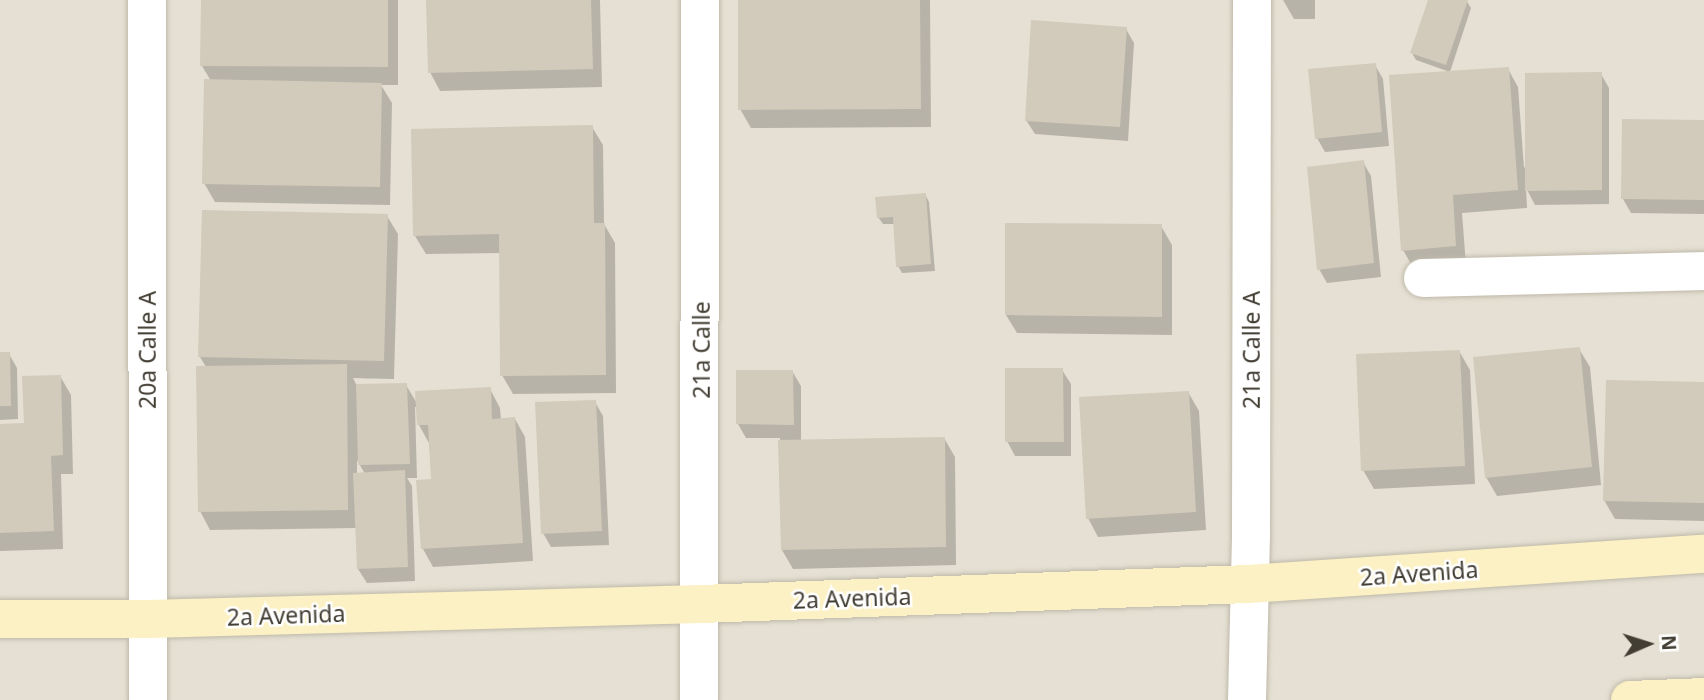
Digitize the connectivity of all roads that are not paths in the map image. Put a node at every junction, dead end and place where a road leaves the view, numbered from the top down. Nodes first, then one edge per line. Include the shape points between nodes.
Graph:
1 (147, 0) edge
2 (700, 0) edge
3 (1252, 0) edge
4 (1704, 271) edge
5 (1423, 278) dead end
6 (1704, 554) edge
7 (1248, 584) junction
8 (701, 604) junction
9 (148, 618) junction
10 (0, 619) edge
11 (1704, 696) edge
12 (148, 700) edge
13 (699, 700) edge
14 (1247, 700) edge
15 (1630, 700) edge

1 - 9 street, 20a Calle A
2 - 8 street, 21a Calle
3 - 7 street, 21a Calle A
4 - 5 street
6 - 7 street, 2a Avenida
7 - 8 street, 2a Avenida
7 - 14 street, 21a Calle A
8 - 9 street, 2a Avenida
8 - 13 street, 21a Calle
9 - 10 street, 2a Avenida
9 - 12 street, 20a Calle A
11 - 15 street

